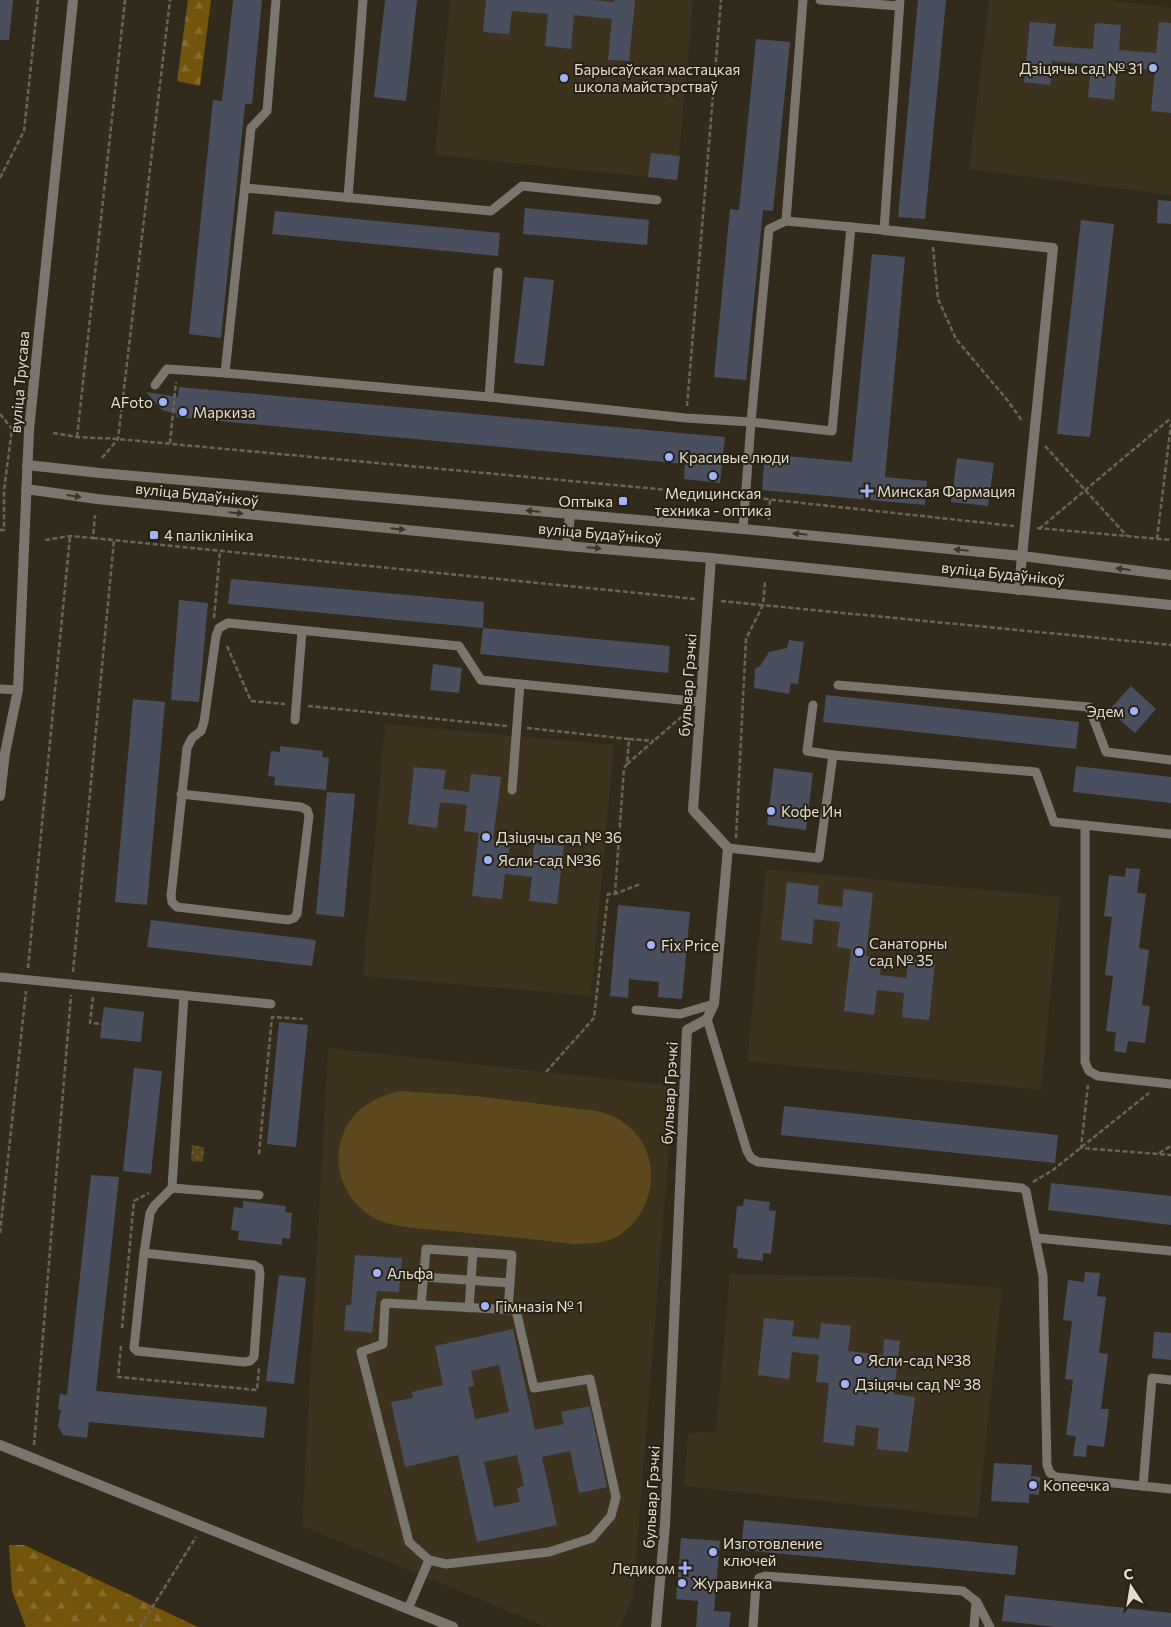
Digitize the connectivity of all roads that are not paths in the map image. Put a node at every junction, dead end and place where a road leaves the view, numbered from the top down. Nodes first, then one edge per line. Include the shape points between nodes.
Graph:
1 (73, 0) edge
2 (276, 0) edge
3 (363, 0) edge
4 (803, 0) edge
5 (820, 0) edge
6 (899, 3) edge
7 (245, 188) junction
8 (348, 198) junction
9 (657, 200) dead end
10 (786, 221) junction
11 (851, 226) junction
12 (884, 230) junction
13 (498, 272) dead end
14 (225, 373) junction
15 (156, 385) dead end
16 (489, 398) junction
17 (752, 422) junction
18 (27, 465) junction
19 (26, 490) junction
20 (570, 515) junction
21 (742, 529) junction
22 (567, 546) junction
23 (1022, 556) junction
24 (711, 558) junction
25 (1171, 575) edge
26 (1019, 590) junction
27 (1171, 605) edge
28 (302, 632) junction
29 (520, 684) junction
30 (838, 685) dead end
31 (0, 689) edge
32 (18, 690) junction
33 (701, 702) junction
34 (813, 704) dead end
35 (295, 720) dead end
36 (832, 755) junction
37 (1171, 760) edge
38 (512, 790) dead end
39 (182, 794) junction
40 (0, 796) edge
41 (1085, 825) junction
42 (1171, 834) edge
43 (732, 848) junction
44 (0, 977) edge
45 (184, 995) junction
46 (271, 1004) dead end
47 (714, 1004) junction
48 (636, 1010) dead end
49 (707, 1019) junction
50 (1166, 1084) edge
51 (172, 1188) junction
52 (259, 1195) dead end
53 (1036, 1238) junction
54 (1171, 1251) edge
55 (473, 1252) junction
56 (144, 1253) junction
57 (424, 1277) junction
58 (470, 1280) junction
59 (510, 1283) junction
60 (421, 1305) junction
61 (470, 1308) junction
62 (508, 1310) junction
63 (1171, 1380) edge
64 (0, 1445) edge
65 (1143, 1486) junction
66 (1171, 1489) edge
67 (428, 1560) junction
68 (977, 1602) junction
69 (408, 1609) junction
70 (454, 1627) edge
71 (656, 1627) edge
72 (753, 1627) edge
73 (974, 1627) edge
74 (990, 1627) edge

1 - 18 street, вуліца Трусава
2 - 7 lane via 267,111 251,128
3 - 8 lane
4 - 10 lane
5 - 6 lane
6 - 12 lane
7 - 8 lane
7 - 14 lane
8 - 9 lane via 491,211 522,186
10 - 11 lane
10 - 17 lane via 769,229
11 - 12 lane
11 - 17 lane via 832,431
12 - 23 street via 1053,248
13 - 16 lane
14 - 15 lane via 167,369
14 - 16 lane
16 - 17 lane
17 - 21 lane
18 - 19 street, вуліца Трусава
20 -> 18 street, вуліца Будаўнікоў
19 -> 22 street, вуліца Будаўнікоў
19 - 32 street, вуліца Трусава
20 - 21 street, вуліца Будаўнікоў
20 - 22 street
23 -> 21 street, вуліца Будаўнікоў
22 -> 24 street, вуліца Будаўнікоў
25 -> 23 street, вуліца Будаўнікоў
23 - 26 street
24 - 26 street, вуліца Будаўнікоў
24 - 33 street, бульвар Грэчкі
26 - 27 street, вуліца Будаўнікоў
28 - 29 lane via 459,646 481,680
28 - 35 lane
28 - 39 lane via 228,623 219,628 204,722 187,748
29 - 33 lane
29 - 38 lane
30 - 37 lane via 1089,707 1106,752
31 - 32 lane
32 - 40 street, вуліца Трусава
33 - 43 street, бульвар Грэчкі via 693,810
34 - 36 lane via 807,751
36 - 41 lane via 1036,772 1054,822
36 - 43 lane via 819,858
39 - 39 lane via 172,902 177,906 288,920 294,918 309,816 307,810
41 - 42 lane
41 - 50 lane via 1085,1062 1089,1071 1098,1076
43 - 47 street
44 - 45 lane
45 - 46 lane
45 - 51 lane
47 - 48 lane via 680,1014
47 - 49 street
49 - 53 lane via 751,1158 758,1162 1022,1188 1029,1197
49 - 71 street, бульвар Грэчкі via 687,1030 665,1525
51 - 52 lane
51 - 56 lane via 150,1213
53 - 54 lane
53 - 65 lane via 1043,1276 1050,1472 1056,1477
55 - 57 lane via 426,1248
55 - 58 lane
55 - 59 lane via 512,1255
56 - 56 lane via 134,1348 137,1351 250,1361 254,1356 259,1268
57 - 58 lane
57 - 60 lane
58 - 59 lane
58 - 61 lane
59 - 62 lane
60 - 61 lane
60 - 67 lane via 385,1304 383,1344 361,1352 409,1542
61 - 62 lane
62 - 67 lane via 516,1310 534,1388 590,1379 616,1497 611,1516 592,1538 549,1552 446,1564
63 - 65 lane via 1152,1378
64 - 69 street
65 - 66 lane
67 - 69 lane
68 - 72 lane via 963,1591 765,1576 756,1584
68 - 73 lane
68 - 74 lane
69 - 70 street

